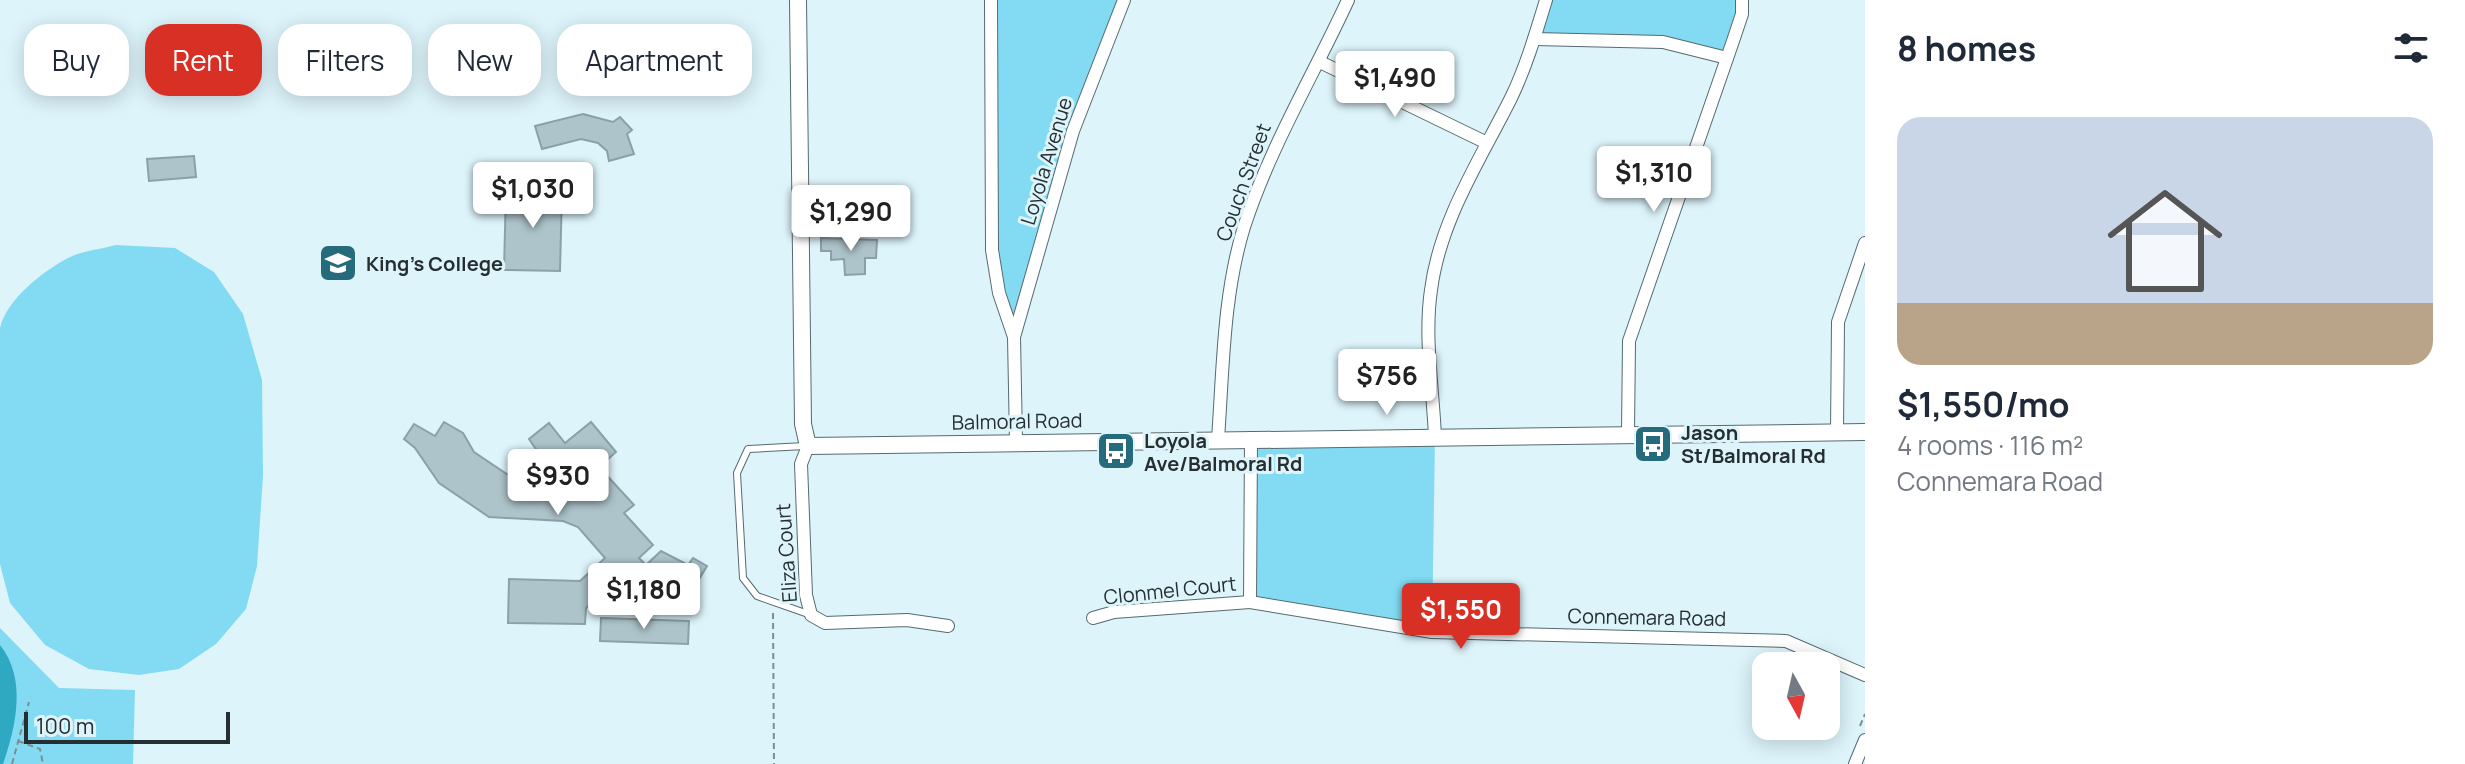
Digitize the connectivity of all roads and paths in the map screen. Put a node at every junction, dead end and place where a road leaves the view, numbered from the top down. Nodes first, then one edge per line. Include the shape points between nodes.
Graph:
1 (798, 0) edge
2 (991, 0) edge
3 (1124, 0) edge
4 (1348, 0) edge
5 (1546, 0) edge
6 (1742, 0) edge
7 (1534, 39) junction
8 (1727, 58) junction
9 (1320, 62) junction
10 (1487, 143) junction
11 (1865, 243) edge
12 (1014, 337) junction
13 (1837, 432) junction
14 (1865, 432) edge
15 (1628, 433) junction
16 (1435, 437) junction
17 (1251, 438) junction
18 (1218, 439) junction
19 (1016, 441) junction
20 (808, 446) junction
21 (773, 601) junction
22 (1250, 602) junction
23 (811, 615) junction
24 (1093, 618) dead end
25 (948, 626) dead end
26 (1865, 675) edge
27 (29, 702) dead end
28 (1865, 740) edge
29 (18, 741) junction
30 (12, 764) edge
31 (43, 764) edge
32 (774, 764) edge
33 (1855, 764) edge

1 - 20 street via 803,424
2 - 12 street, Loyola Avenue via 992,250
3 - 12 street, Loyola Avenue via 1073,131
4 - 9 street, Couch Street
5 - 7 street
6 - 8 street
7 - 8 street via 1663,42
7 - 10 street
8 - 15 street via 1629,341
9 - 10 street
9 - 18 street, Couch Street via 1291,111 1243,229 1225,336
10 - 16 street via 1446,228 1431,289
11 - 13 street via 1838,322
12 - 19 street, Loyola Avenue
13 - 14 street, Balmoral Road
13 - 15 street, Balmoral Road
15 - 16 street, Balmoral Road
16 - 17 street, Balmoral Road
17 - 18 street, Balmoral Road
17 - 22 street
18 - 19 street, Balmoral Road
19 - 20 street, Balmoral Road
20 - 21 lane via 748,449 737,473 743,578 757,596
20 - 23 street, Eliza Court via 801,464
21 - 23 lane
21 - 32 path
22 - 24 street, Clonmel Court
22 - 26 street, Connemara Road via 1432,632 1786,641
23 - 25 street, Eliza Court via 825,623 907,620
27 - 29 path
28 - 33 street
29 - 30 path
29 - 31 path via 40,749

